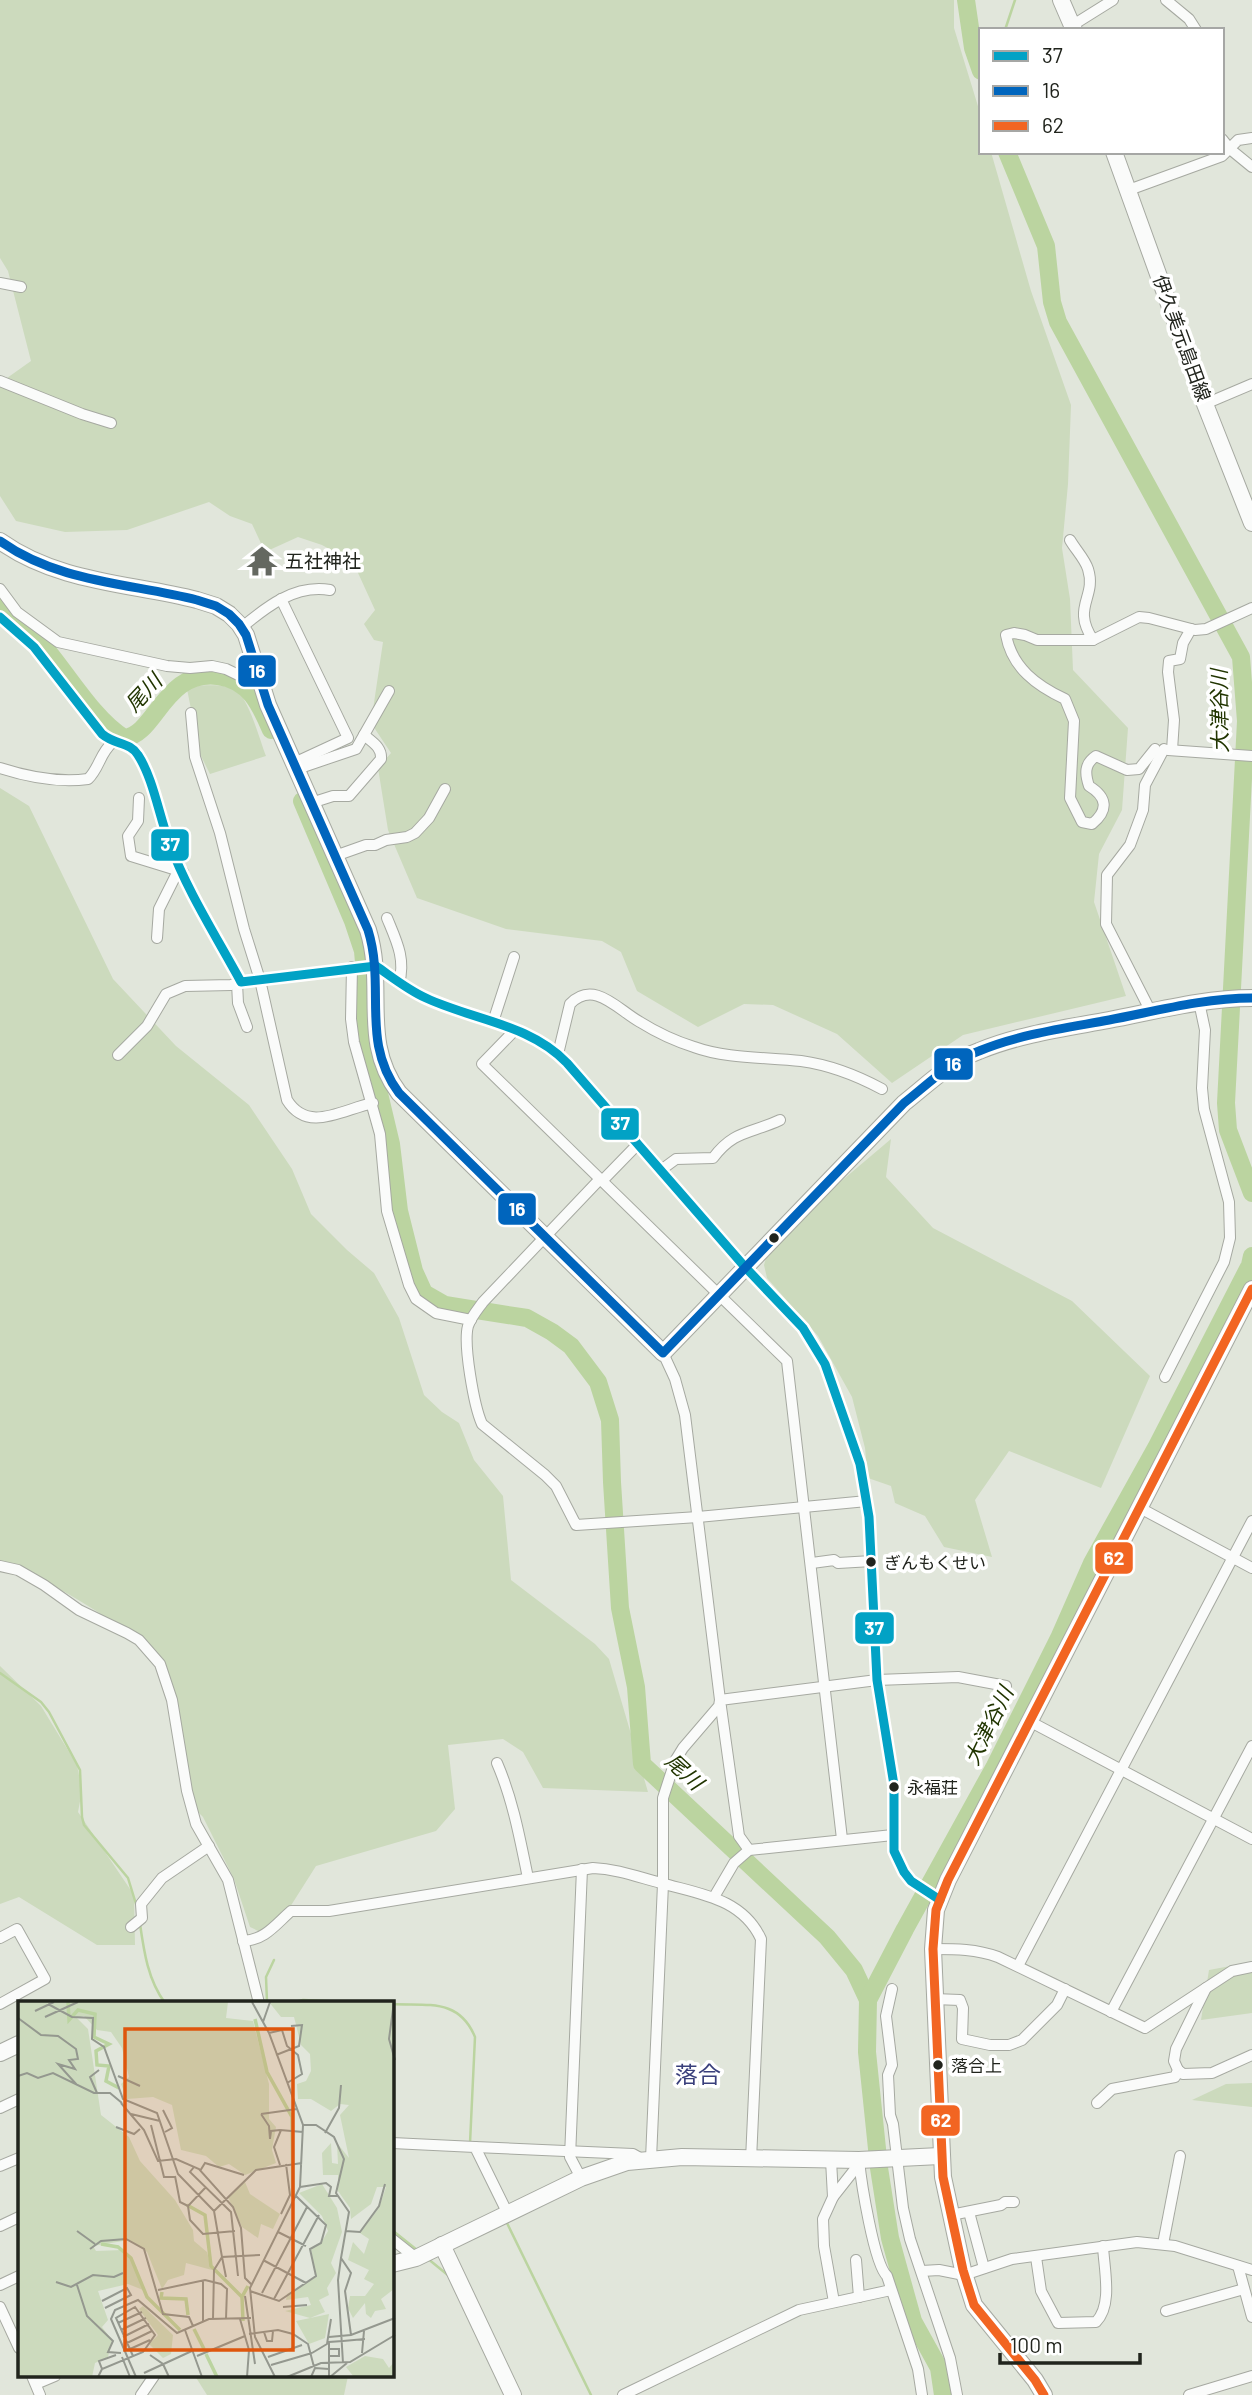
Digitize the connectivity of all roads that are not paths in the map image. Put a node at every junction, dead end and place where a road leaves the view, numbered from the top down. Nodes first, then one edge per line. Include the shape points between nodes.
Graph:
1 (1061, 0) edge
2 (1113, 0) edge
3 (1166, 0) edge
4 (1074, 27) edge
5 (1195, 28) edge
6 (1252, 138) edge
7 (1224, 142) edge
8 (1230, 149) junction
9 (1115, 154) edge
10 (1252, 167) edge
11 (1126, 191) junction
12 (0, 283) edge
13 (21, 287) dead end
14 (0, 381) edge
15 (1252, 383) edge
16 (1206, 404) junction
17 (111, 423) dead end
18 (1252, 523) edge
19 (1069, 540) dead end
20 (0, 541) edge
21 (0, 589) edge
22 (330, 590) dead end
23 (281, 599) junction
24 (1252, 608) edge
25 (0, 617) edge
26 (241, 628) junction
27 (1191, 629) junction
28 (1093, 640) junction
29 (261, 686) junction
30 (389, 691) dead end
31 (191, 713) dead end
32 (364, 735) junction
33 (112, 743) junction
34 (1160, 749) junction
35 (1252, 756) edge
36 (295, 766) junction
37 (0, 768) edge
38 (445, 789) dead end
39 (139, 798) dead end
40 (311, 803) junction
41 (335, 856) junction
42 (180, 872) junction
43 (387, 918) dead end
44 (157, 938) dead end
45 (514, 957) dead end
46 (373, 966) junction
47 (354, 967) junction
48 (260, 980) junction
49 (239, 983) junction
50 (399, 983) junction
51 (1250, 998) edge
52 (1207, 1001) junction
53 (1151, 1012) junction
54 (493, 1022) junction
55 (247, 1027) dead end
56 (515, 1030) junction
57 (558, 1054) junction
58 (118, 1055) dead end
59 (882, 1090) dead end
60 (373, 1103) junction
61 (780, 1121) dead end
62 (638, 1144) junction
63 (661, 1170) junction
64 (601, 1180) junction
65 (546, 1237) junction
66 (746, 1267) junction
67 (1252, 1289) edge
68 (719, 1295) junction
69 (472, 1319) junction
70 (663, 1353) junction
71 (1165, 1377) dead end
72 (867, 1501) junction
73 (805, 1506) junction
74 (1140, 1508) junction
75 (698, 1517) junction
76 (1252, 1521) edge
77 (1233, 1558) junction
78 (872, 1561) junction
79 (811, 1563) junction
80 (0, 1566) edge
81 (1252, 1568) edge
82 (877, 1680) junction
83 (825, 1686) junction
84 (1006, 1686) dead end
85 (720, 1700) junction
86 (1030, 1721) junction
87 (1252, 1746) edge
88 (497, 1763) dead end
89 (1121, 1770) junction
90 (1213, 1819) junction
91 (893, 1835) junction
92 (842, 1839) junction
93 (1252, 1839) edge
94 (209, 1846) junction
95 (747, 1851) junction
96 (582, 1869) junction
97 (528, 1878) junction
98 (663, 1884) junction
99 (714, 1897) junction
100 (936, 1897) junction
101 (131, 1927) dead end
102 (0, 1938) edge
103 (243, 1941) junction
104 (933, 1949) junction
105 (1018, 1966) junction
106 (1252, 1967) edge
107 (1206, 1988) junction
108 (892, 1989) dead end
109 (1065, 1989) junction
110 (934, 1999) junction
111 (258, 2001) edge
112 (0, 2004) edge
113 (1111, 2011) junction
114 (18, 2044) edge
115 (0, 2053) edge
116 (1252, 2055) edge
117 (1178, 2070) junction
118 (18, 2099) edge
119 (1097, 2103) dead end
120 (0, 2108) edge
121 (394, 2143) edge
122 (474, 2147) junction
123 (570, 2150) junction
124 (940, 2156) junction
125 (1181, 2156) dead end
126 (18, 2158) edge
127 (897, 2158) junction
128 (647, 2159) junction
129 (751, 2160) junction
130 (831, 2160) junction
131 (860, 2161) junction
132 (0, 2166) edge
133 (581, 2178) junction
134 (833, 2197) junction
135 (1014, 2203) dead end
136 (969, 2212) junction
137 (508, 2214) junction
138 (951, 2215) junction
139 (18, 2217) edge
140 (0, 2226) edge
141 (394, 2241) edge
142 (1163, 2244) junction
143 (442, 2245) junction
144 (1103, 2246) junction
145 (1036, 2257) junction
146 (416, 2258) junction
147 (856, 2260) dead end
148 (394, 2264) edge
149 (1238, 2266) junction
150 (984, 2269) junction
151 (1252, 2270) edge
152 (922, 2271) junction
153 (964, 2275) junction
154 (18, 2276) edge
155 (0, 2285) edge
156 (1244, 2289) junction
157 (891, 2290) junction
158 (859, 2297) junction
159 (834, 2302) junction
160 (0, 2307) edge
161 (1167, 2311) dead end
162 (1252, 2317) edge
163 (17, 2336) edge
164 (1252, 2376) edge
165 (153, 2378) edge
166 (507, 2393) edge
167 (1042, 2394) edge
168 (142, 2395) edge
169 (623, 2395) edge
170 (922, 2395) edge
171 (957, 2395) edge
172 (1189, 2395) edge

1 - 4 street
2 - 4 street
3 - 5 street
6 - 8 street via 1238,140
7 - 8 street
8 - 10 street
8 - 11 street
9 - 11 street, 伊久美元島田線
11 - 16 street, 伊久美元島田線
12 - 13 street
14 - 17 street
15 - 16 street
16 - 18 street, 伊久美元島田線
19 - 28 street via 1088,569 1083,621
20 - 26 street via 55,570 216,606
21 - 29 street via 17,612 58,642 167,666 226,669
22 - 23 street via 308,589
23 - 26 street
23 - 36 street via 348,738
24 - 27 street via 1217,626
25 - 33 street via 34,647
26 - 29 street
27 - 28 street via 1139,617
27 - 34 street via 1182,643 1180,659 1169,661 1174,720
28 - 34 street via 1006,635 1021,669 1042,688 1065,699 1074,721 1070,798 1082,822 1092,824 1101,816 1104,802 1084,773 1089,761 1096,756 1127,770 1139,769
29 - 36 street
30 - 32 street
31 - 48 street via 195,757
32 - 36 street via 356,749
32 - 40 street via 377,746 381,759 349,796
33 - 37 street via 88,779 21,775
33 - 42 street via 125,744 138,754
34 - 35 street
34 - 53 street via 1145,785 1143,810 1130,845 1107,875 1106,925
36 - 40 street
38 - 41 street via 429,818 407,837
39 - 42 street via 138,821 128,836 131,856
40 - 41 street
41 - 46 street via 368,930
42 - 44 street via 159,909
42 - 49 street
43 - 50 street via 402,956
45 - 54 street
46 - 47 street
46 - 50 street
46 - 65 street via 377,1046 391,1082
47 - 48 street
47 - 60 street via 352,1030
48 - 49 street
48 - 60 street via 290,1105 301,1114 322,1119
49 - 55 street via 238,1003
49 - 58 street via 185,986 166,994 147,1026
50 - 54 street via 424,998
51 - 52 street
52 - 53 street
52 - 71 street via 1204,1109 1229,1202 1230,1238 1224,1262
53 - 66 street via 1010,1040 976,1051 944,1071 904,1103
54 - 56 street
56 - 57 street
56 - 64 street via 482,1064
57 - 59 street via 570,1004 575,998 594,995 694,1047 827,1066
57 - 62 street
60 - 69 street via 387,1211 412,1292 436,1313
61 - 63 street via 724,1143 713,1158 676,1158
62 - 63 street
62 - 64 street
63 - 66 street
64 - 65 street
64 - 68 street
65 - 69 street
65 - 70 street
66 - 68 street
66 - 72 street via 803,1328 825,1364 860,1464
67 - 74 street
68 - 70 street
68 - 73 street via 787,1361
69 - 75 street via 467,1329 471,1378 482,1424 556,1486 576,1525
70 - 75 street via 682,1398
72 - 73 street
72 - 78 street
73 - 75 street
73 - 79 street
74 - 77 street
74 - 86 street
75 - 85 street
76 - 77 street
77 - 81 street
77 - 89 street
78 - 79 street
78 - 82 street
79 - 83 street
80 - 94 street via 18,1570 79,1610 139,1640 160,1664 172,1700 190,1802
82 - 83 street
82 - 84 street via 958,1678
82 - 91 street via 894,1785
83 - 85 street
83 - 92 street
85 - 95 street via 739,1836
85 - 98 street via 683,1748 669,1776 663,1798
86 - 89 street
86 - 100 street
87 - 90 street
88 - 97 street via 506,1782
89 - 90 street
89 - 105 street
90 - 93 street
90 - 113 street
91 - 92 street
91 - 100 street via 898,1862 911,1881
92 - 95 street
94 - 101 street via 162,1878 141,1904 142,1918
94 - 103 street via 228,1880
95 - 99 street via 734,1863
96 - 97 street
96 - 98 street via 620,1871
96 - 123 street
97 - 103 street via 329,1911 290,1911 263,1937
98 - 99 street
98 - 128 street
99 - 129 street via 739,1911 761,1939
100 - 104 street
102 - 112 street via 16,1930 45,1979
103 - 111 street
104 - 105 street via 984,1952
104 - 110 street
105 - 109 street
106 - 107 street via 1232,1970
107 - 113 street via 1145,2028
107 - 117 street via 1176,2049
108 - 127 street via 886,2015 892,2065 888,2075 890,2115
109 - 110 street via 1057,2004 1022,2040 1009,2045 962,2039 960,2000
109 - 113 street
110 - 124 street
114 - 115 street
116 - 117 street via 1205,2075
117 - 119 street via 1175,2077 1112,2089
118 - 120 street
121 - 122 street
122 - 123 street
122 - 137 street
123 - 128 street
123 - 133 street
124 - 127 street
124 - 138 street
125 - 142 street
126 - 132 street
127 - 131 street
127 - 152 street via 903,2208
128 - 129 street
128 - 133 street
129 - 130 street
130 - 131 street
130 - 134 street
131 - 134 street
131 - 157 street via 876,2250
133 - 137 street
134 - 159 street via 823,2233
135 - 136 street
136 - 138 street
136 - 150 street
137 - 143 street
138 - 153 street
139 - 140 street
141 - 146 street
142 - 144 street
142 - 149 street
143 - 146 street
143 - 166 street
144 - 145 street
144 - 145 street via 1106,2298 1096,2322 1058,2323 1041,2291
145 - 150 street
146 - 148 street
147 - 158 street
149 - 151 street
149 - 156 street
150 - 153 street
152 - 153 street
152 - 171 street
153 - 167 street via 974,2305
154 - 155 street
156 - 161 street
156 - 162 street
157 - 158 street
157 - 170 street
158 - 159 street
159 - 169 street via 799,2309
160 - 163 street
164 - 172 street
165 - 168 street

